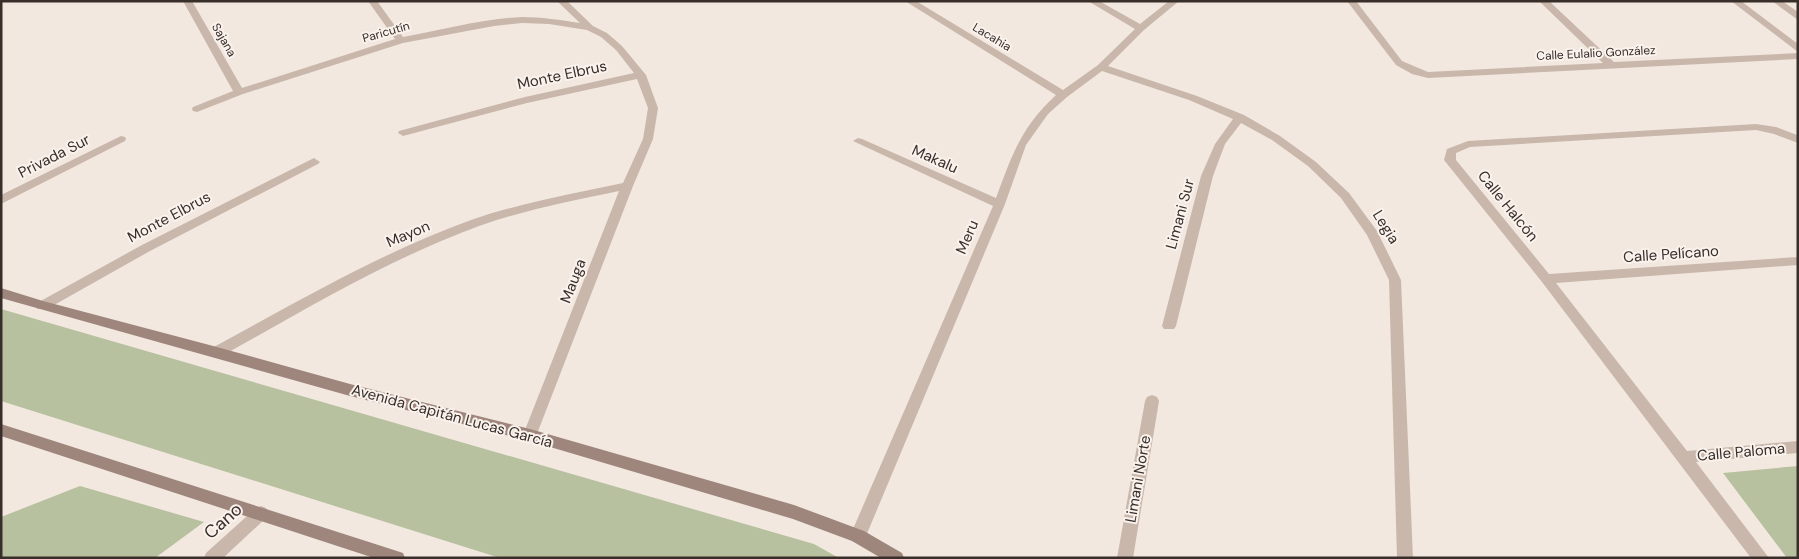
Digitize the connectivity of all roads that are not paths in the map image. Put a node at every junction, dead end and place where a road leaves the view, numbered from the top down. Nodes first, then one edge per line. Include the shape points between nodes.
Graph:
1 (187, 1) edge
2 (372, 1) edge
3 (562, 1) edge
4 (909, 1) edge
5 (1092, 1) edge
6 (1175, 1) edge
7 (1351, 1) edge
8 (1543, 1) edge
9 (1735, 1) edge
10 (1776, 1) edge
11 (1798, 17) edge
12 (590, 28) junction
13 (1141, 28) junction
14 (401, 40) junction
15 (1798, 49) edge
16 (1798, 56) edge
17 (1611, 65) junction
18 (1101, 67) junction
19 (641, 75) junction
20 (239, 92) junction
21 (1063, 95) junction
22 (197, 109) dead end
23 (1240, 117) junction
24 (403, 133) dead end
25 (121, 139) dead end
26 (1798, 140) edge
27 (858, 141) dead end
28 (314, 162) dead end
29 (627, 186) junction
30 (1, 200) edge
31 (999, 204) junction
32 (1798, 261) edge
33 (1546, 279) junction
34 (1, 293) edge
35 (42, 306) junction
36 (1169, 326) dead end
37 (217, 352) junction
38 (1152, 401) dead end
39 (1, 430) edge
40 (530, 435) junction
41 (1798, 447) edge
42 (1685, 457) junction
43 (261, 513) junction
44 (858, 536) junction
45 (212, 558) edge
46 (397, 558) edge
47 (896, 558) edge
48 (1125, 558) edge
49 (1405, 558) edge
50 (1761, 558) edge

1 - 20 street, Sajana
2 - 14 street
3 - 12 street
4 - 21 street, Lacahia
5 - 13 street
6 - 13 street, Meru
7 - 17 street, Calle Eulalio González via 1400,62 1428,75
8 - 17 street
9 - 15 street
10 - 11 street
12 - 14 street, Paricutín via 522,20
12 - 19 street via 619,48
13 - 18 street, Meru
14 - 20 street, Paricutín
16 - 17 street, Calle Eulalio González
18 - 21 street, Meru
18 - 23 street, Legia via 1157,84
19 - 24 street, Monte Elbrus via 525,100
19 - 29 street, Mauga via 653,108 648,139
20 - 22 street, Paricutín
21 - 31 street, Meru via 1044,112 1021,145
23 - 36 street, Limani Sur via 1220,144 1207,176
23 - 49 street, Legia via 1270,132 1296,151 1351,202 1385,255 1395,280
25 - 30 street, Privada Sur
26 - 33 street, Calle Halcón via 1756,127 1468,144 1451,151 1450,160
27 - 31 street, Makalu
28 - 35 street, Monte Elbrus
29 - 37 street, Mayon via 476,223 400,253
29 - 40 street, Mauga
31 - 44 street, Meru
32 - 33 street, Calle Pelícano
33 - 42 street, Calle Halcón
34 - 35 street, Avenida Capitán Lucas García
35 - 37 street, Avenida Capitán Lucas García
37 - 40 street, Avenida Capitán Lucas García via 350,390
38 - 48 street, Limani Norte
39 - 43 street via 121,471
40 - 44 street, Avenida Capitán Lucas García via 794,512
41 - 42 street, Calle Paloma
42 - 50 street, Calle Halcón
43 - 45 street, Cano
43 - 46 street
44 - 47 street, Avenida Capitán Lucas García

